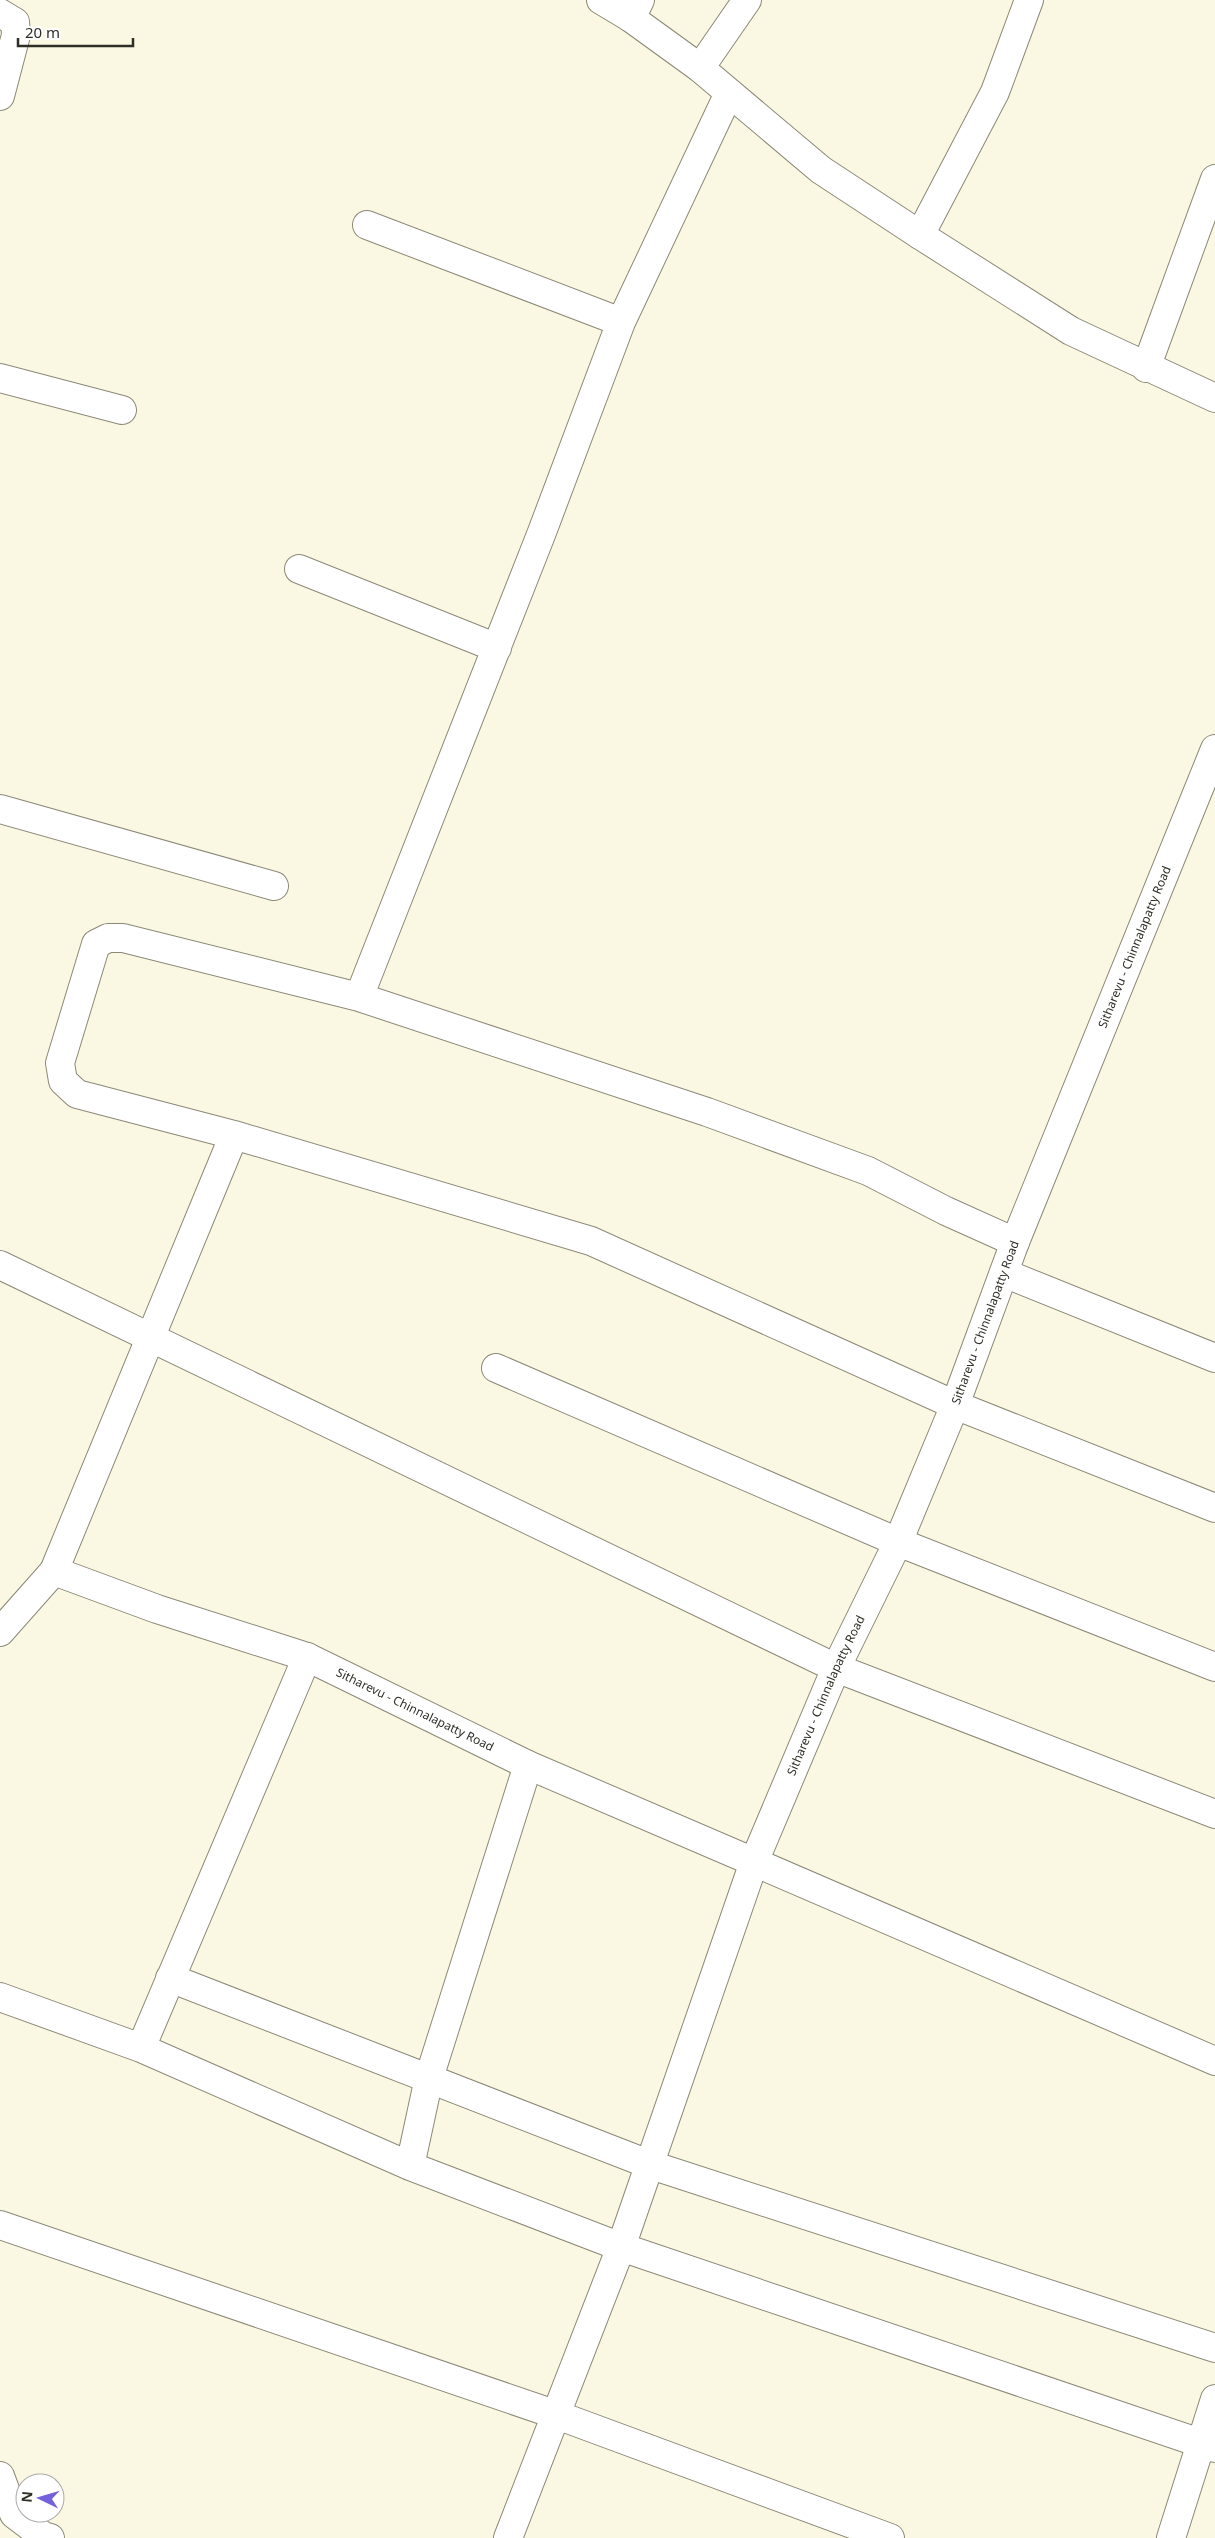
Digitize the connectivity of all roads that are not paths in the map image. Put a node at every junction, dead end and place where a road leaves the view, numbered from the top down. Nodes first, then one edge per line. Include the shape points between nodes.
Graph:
1 (601, 0) edge
2 (747, 0) edge
3 (1029, 0) edge
4 (636, 9) edge
5 (0, 13) edge
6 (700, 68) junction
7 (729, 93) junction
8 (0, 96) edge
9 (1215, 179) edge
10 (367, 225) dead end
11 (920, 235) junction
12 (621, 322) junction
13 (1146, 368) junction
14 (0, 378) edge
15 (1215, 398) edge
16 (122, 410) dead end
17 (299, 569) dead end
18 (497, 648) junction
19 (1215, 749) edge
20 (0, 810) edge
21 (274, 886) dead end
22 (359, 998) junction
23 (234, 1135) junction
24 (1015, 1242) junction
25 (0, 1265) edge
26 (1004, 1273) junction
27 (149, 1337) junction
28 (1215, 1358) edge
29 (496, 1368) dead end
30 (955, 1405) junction
31 (1215, 1508) edge
32 (898, 1542) junction
33 (54, 1571) junction
34 (0, 1632) edge
35 (307, 1657) junction
36 (1215, 1667) edge
37 (836, 1668) junction
38 (528, 1765) junction
39 (1215, 1814) edge
40 (754, 1862) junction
41 (170, 1978) junction
42 (0, 1997) edge
43 (141, 2048) junction
44 (1215, 2061) edge
45 (429, 2078) junction
46 (651, 2165) junction
47 (410, 2166) junction
48 (0, 2224) edge
49 (621, 2247) junction
50 (1215, 2348) edge
51 (1215, 2399) edge
52 (557, 2415) junction
53 (1207, 2445) edge
54 (0, 2476) edge
55 (50, 2538) edge
56 (508, 2538) edge
57 (890, 2538) edge
58 (1171, 2538) edge

1 - 4 street
2 - 6 street
3 - 11 street via 995,92
4 - 6 street
5 - 8 street via 15,22 16,35
6 - 7 street
7 - 11 street via 821,170
7 - 12 street
9 - 13 street
10 - 12 street
11 - 13 street via 1071,331
12 - 18 street
13 - 15 street
14 - 16 street
17 - 18 street
18 - 22 street
19 - 24 street, Sitharevu - Chinnalapatty Road
20 - 21 street
22 - 23 street via 123,938 108,938 96,944 60,1063 63,1081 77,1094
22 - 24 street via 707,1112 868,1171
23 - 27 street
23 - 30 street via 591,1241
24 - 26 street, Sitharevu - Chinnalapatty Road
25 - 27 street
26 - 28 street
26 - 30 street, Sitharevu - Chinnalapatty Road
27 - 33 street
27 - 37 street
29 - 32 street
30 - 31 street
30 - 32 street, Sitharevu - Chinnalapatty Road
32 - 36 street
32 - 37 street, Sitharevu - Chinnalapatty Road
33 - 34 street
33 - 35 street, Sitharevu - Chinnalapatty Road via 157,1609
35 - 38 street, Sitharevu - Chinnalapatty Road
35 - 41 street
37 - 39 street
37 - 40 street, Sitharevu - Chinnalapatty Road
38 - 40 street, Sitharevu - Chinnalapatty Road
38 - 45 street
40 - 44 street
40 - 46 street
41 - 43 street
41 - 45 street
42 - 43 street
43 - 47 street
45 - 46 street
45 - 47 street
46 - 49 street
46 - 50 street
47 - 49 street
48 - 52 street
49 - 52 street
49 - 53 street
51 - 53 street
52 - 56 street
52 - 57 street
53 - 58 street
54 - 55 street via 14,2514

